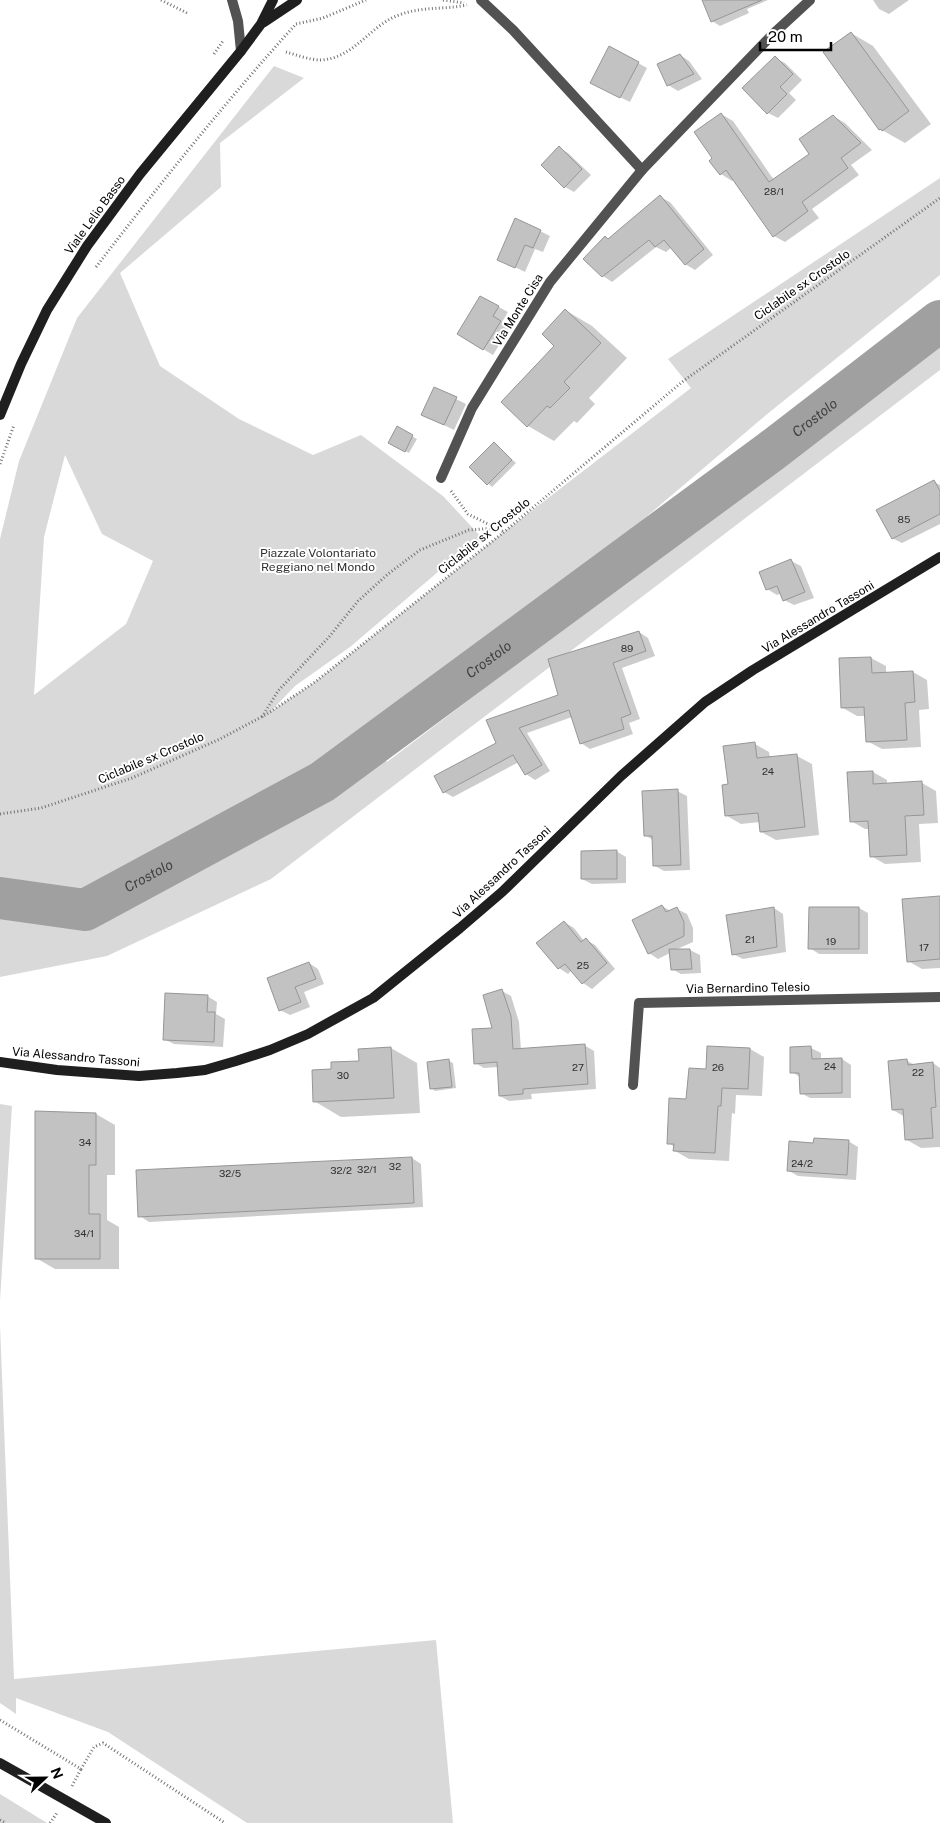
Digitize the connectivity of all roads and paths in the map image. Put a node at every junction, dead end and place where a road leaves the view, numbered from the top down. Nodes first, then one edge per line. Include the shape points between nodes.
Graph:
1 (161, 0) edge
2 (232, 0) edge
3 (273, 0) edge
4 (297, 0) edge
5 (366, 0) edge
6 (810, 0) edge
7 (477, 2) edge
8 (281, 9) junction
9 (189, 14) dead end
10 (261, 24) junction
11 (296, 24) junction
12 (241, 50) junction
13 (286, 52) dead end
14 (642, 170) junction
15 (940, 198) edge
16 (95, 269) dead end
17 (0, 415) edge
18 (16, 422) dead end
19 (0, 464) edge
20 (441, 478) joint
21 (497, 528) junction
22 (504, 532) junction
23 (940, 557) edge
24 (261, 717) junction
25 (0, 814) edge
26 (940, 997) edge
27 (0, 1062) edge
28 (633, 1085) dead end
29 (0, 1720) edge
30 (0, 1763) edge
31 (0, 1820) edge
32 (6, 1823) edge
33 (106, 1823) edge
34 (225, 1823) edge

1 - 9 path
2 - 12 street
3 - 10 street
4 - 8 street
5 - 11 path via 323,18
6 - 14 street, Via Monte Cisa
7 - 13 path via 420,8 397,15 344,55 320,60
7 - 14 street via 513,30
8 - 10 street
8 - 11 path
10 - 12 street, Viale Lelio Basso
11 - 16 path via 184,154
12 - 17 street, Viale Lelio Basso via 140,174 87,246 47,310
14 - 20 street, Via Monte Cisa via 550,282 472,408
15 - 22 path, Ciclabile sx Crostolo via 682,382
18 - 19 path
20 - 21 path via 468,514
21 - 22 path
21 - 24 path via 460,533 420,550 388,574 358,601 278,691
22 - 24 path, Ciclabile sx Crostolo via 315,682
23 - 27 street, Via Alessandro Tassoni via 705,702 621,776 502,892 460,928 373,998 308,1034 270,1050 205,1070 168,1074 106,1074
24 - 25 path, Ciclabile sx Crostolo via 132,778 41,808
26 - 28 street, Via Bernardino Telesio via 639,1003
29 - 34 path via 81,1769 94,1747 104,1743
30 - 33 street
31 - 32 path

